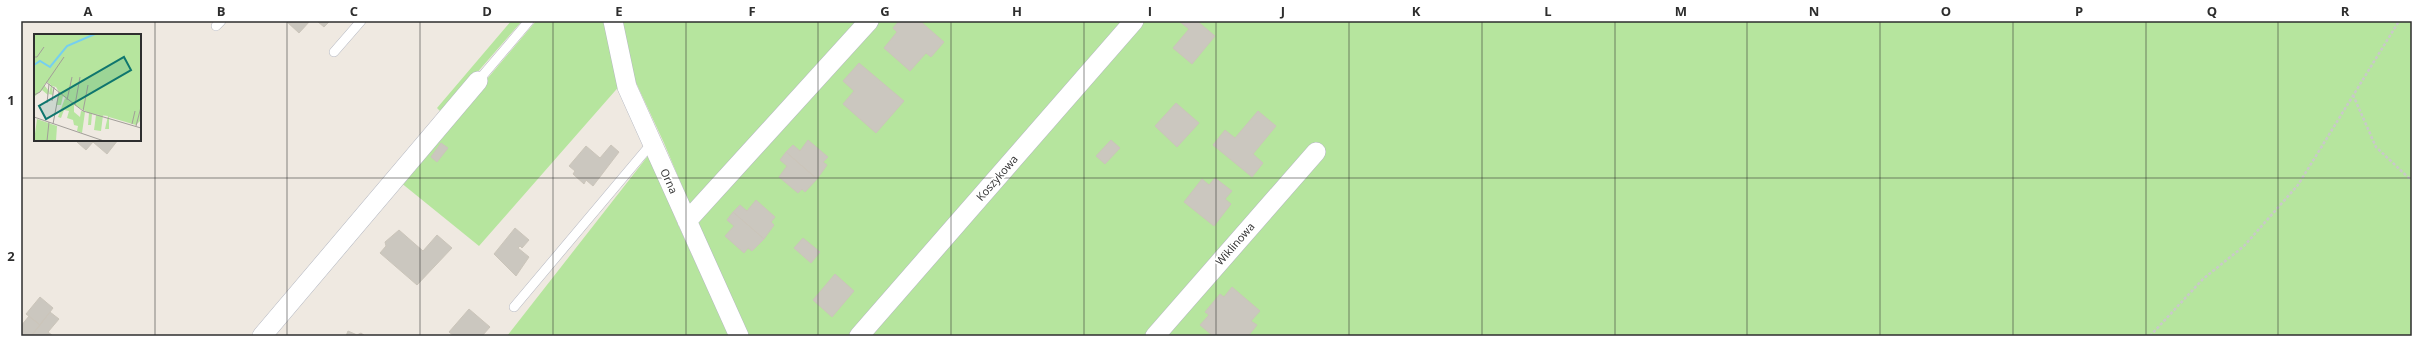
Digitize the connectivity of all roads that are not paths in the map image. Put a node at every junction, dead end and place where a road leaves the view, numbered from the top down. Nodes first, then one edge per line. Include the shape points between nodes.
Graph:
1 (361, 21) edge
2 (529, 21) edge
3 (614, 21) edge
4 (869, 21) edge
5 (1134, 21) edge
6 (334, 52) dead end
7 (478, 81) joint
8 (652, 143) junction
9 (1316, 152) dead end
10 (687, 221) junction
11 (514, 307) dead end
12 (262, 336) edge
13 (739, 336) edge
14 (860, 336) edge
15 (1154, 336) edge

1 - 6 lane
2 - 7 lane
3 - 8 street, Orna via 627,86
4 - 10 street
5 - 14 street, Koszykowa
7 - 12 street
8 - 10 street, Orna
8 - 11 lane
9 - 15 street, Wiklinowa
10 - 13 street, Orna

